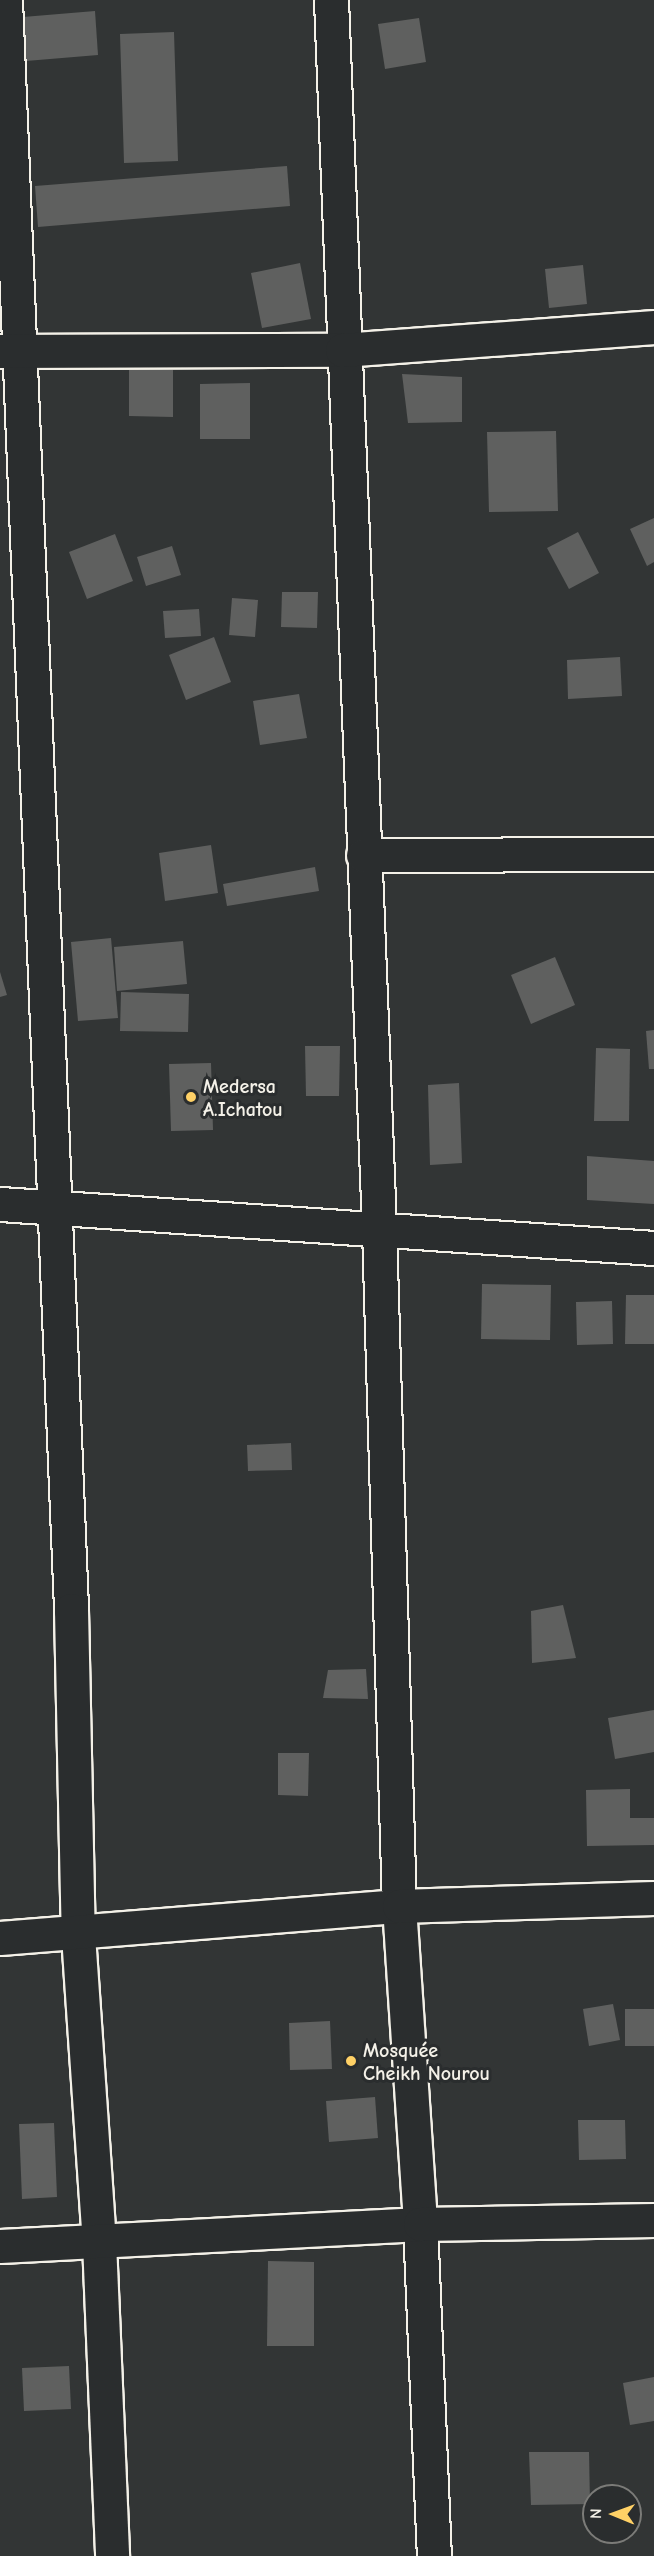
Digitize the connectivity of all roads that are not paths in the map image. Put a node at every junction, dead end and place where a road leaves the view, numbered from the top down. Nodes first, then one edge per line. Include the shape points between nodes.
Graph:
1 (5, 0) edge
2 (331, 0) edge
3 (654, 327) edge
4 (342, 350) junction
5 (10, 351) edge
6 (654, 854) edge
7 (363, 855) junction
8 (0, 1204) edge
9 (55, 1208) junction
10 (379, 1229) junction
11 (654, 1248) edge
12 (654, 1898) edge
13 (399, 1906) junction
14 (78, 1935) junction
15 (0, 1938) edge
16 (654, 2220) edge
17 (420, 2224) junction
18 (99, 2242) junction
19 (0, 2246) edge
20 (112, 2556) edge
21 (434, 2556) edge

1 - 5 street
2 - 4 street
3 - 4 street
4 - 5 street
4 - 7 street
5 - 9 street
6 - 7 street
7 - 10 street
8 - 9 street
9 - 10 street
9 - 14 street via 71,1610
10 - 11 street
10 - 13 street
12 - 13 street
13 - 14 street
13 - 17 street
14 - 15 street
14 - 18 street
16 - 17 street
17 - 18 street
17 - 21 street
18 - 19 street
18 - 20 street

